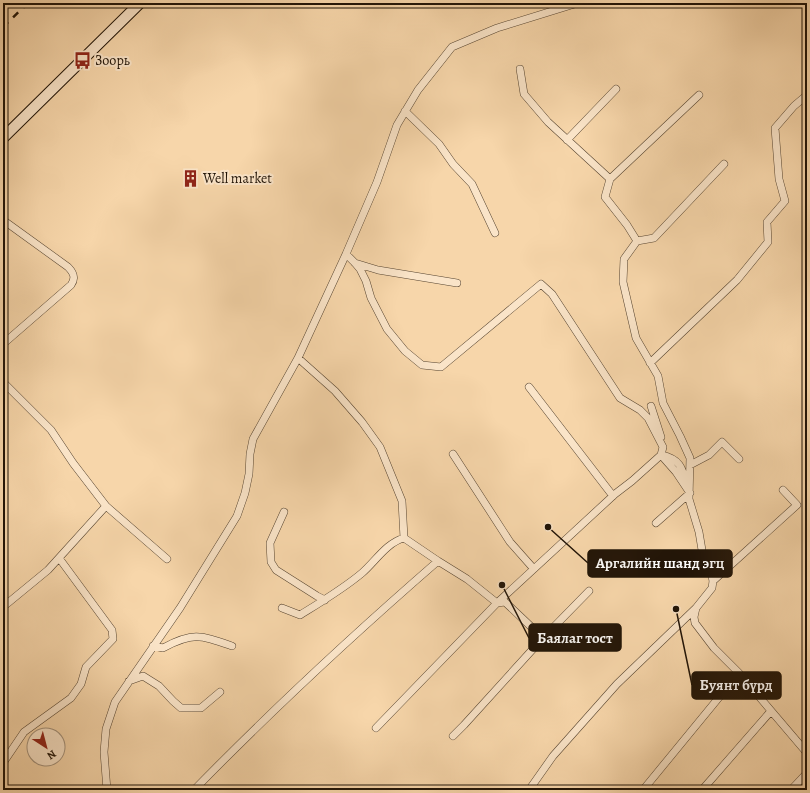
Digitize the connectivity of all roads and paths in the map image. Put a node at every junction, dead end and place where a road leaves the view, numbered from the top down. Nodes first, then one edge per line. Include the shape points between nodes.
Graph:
1 (140, 3) edge
2 (578, 3) edge
3 (520, 69) dead end
4 (616, 89) dead end
5 (699, 95) dead end
6 (807, 95) edge
7 (406, 111) junction
8 (3, 138) edge
9 (567, 140) junction
10 (724, 164) dead end
11 (610, 179) junction
12 (3, 220) edge
13 (495, 233) dead end
14 (637, 241) junction
15 (346, 254) junction
16 (356, 263) junction
17 (457, 283) dead end
18 (3, 344) edge
19 (298, 358) junction
20 (650, 363) junction
21 (3, 382) edge
22 (529, 388) dead end
23 (652, 406) dead end
24 (663, 447) junction
25 (453, 454) dead end
26 (661, 455) junction
27 (739, 459) dead end
28 (690, 465) junction
29 (783, 490) dead end
30 (690, 493) junction
31 (612, 496) junction
32 (106, 506) junction
33 (284, 512) dead end
34 (656, 523) dead end
35 (404, 538) junction
36 (59, 558) junction
37 (167, 559) dead end
38 (438, 562) junction
39 (533, 568) junction
40 (713, 581) junction
41 (589, 591) dead end
42 (325, 600) junction
43 (497, 603) junction
44 (3, 607) edge
45 (282, 608) dead end
46 (696, 608) junction
47 (543, 638) junction
48 (153, 646) junction
49 (232, 646) dead end
50 (738, 673) junction
51 (128, 681) junction
52 (220, 692) dead end
53 (771, 711) junction
54 (376, 728) dead end
55 (453, 736) dead end
56 (807, 753) edge
57 (3, 763) edge
58 (807, 773) edge
59 (107, 790) edge
60 (194, 790) edge
61 (529, 790) edge
62 (643, 790) edge
63 (702, 790) edge
64 (791, 790) edge

1 - 8 main road
2 - 7 street via 496,28 452,47 418,90
3 - 9 street via 524,94
4 - 9 street
5 - 11 street
6 - 20 street via 775,128 779,179 784,201 767,222 768,242 737,280
7 - 13 street via 439,144 472,184
7 - 15 street via 397,125 377,182
9 - 11 street
10 - 14 street via 654,238
11 - 14 street via 605,197
12 - 18 street via 68,267 74,279 71,285
14 - 20 street via 624,259 623,282 636,338
15 - 16 street
15 - 19 street
16 - 17 street via 378,270
16 - 24 street via 387,329 405,351 422,365 441,367 541,284 552,294 620,398 648,418
19 - 35 street via 335,391 380,447 402,501
19 - 48 street via 253,439 247,487 237,516 180,608
20 - 28 street via 658,376 663,403 690,458
21 - 32 street via 52,430
22 - 31 street
23 - 24 street
24 - 26 street
25 - 39 street via 510,542
26 - 30 street via 672,457 683,469
26 - 31 street
27 - 28 street via 722,442 708,455
28 - 30 street
29 - 40 street via 797,505
30 - 34 street
30 - 40 street via 689,499 703,556
31 - 39 street
32 - 36 street
32 - 37 street
33 - 42 street via 270,543 271,562 276,570
35 - 38 street
35 - 42 street via 395,540 362,573
36 - 44 street
36 - 57 street via 112,630 113,639 86,667 81,684 71,698 24,732
38 - 43 street via 467,579
38 - 60 street via 367,623
39 - 43 street
40 - 46 street via 712,588
41 - 47 street
42 - 45 street via 300,615
43 - 47 street via 505,602
43 - 54 street
46 - 50 street via 695,623
46 - 61 street via 617,684 552,756
47 - 55 street
48 - 49 street via 163,648 195,636
48 - 51 street
50 - 53 street
50 - 62 street
51 - 52 street via 143,676 159,686 181,708 201,708
51 - 59 street via 115,702 106,729 104,752
53 - 56 street
53 - 63 street
58 - 64 street

